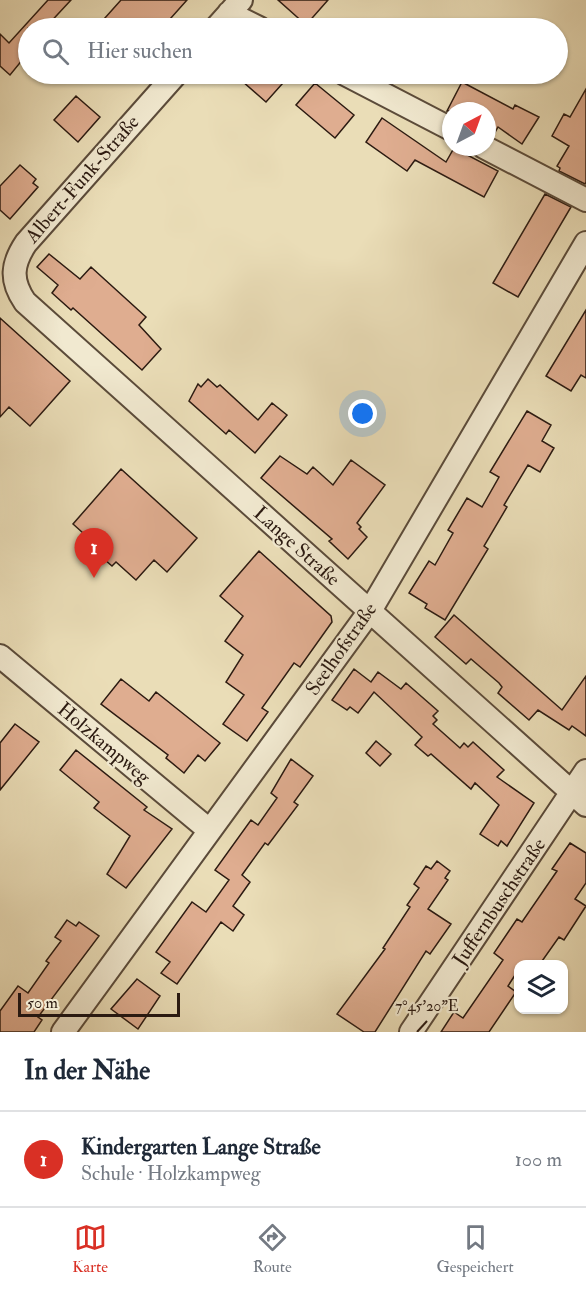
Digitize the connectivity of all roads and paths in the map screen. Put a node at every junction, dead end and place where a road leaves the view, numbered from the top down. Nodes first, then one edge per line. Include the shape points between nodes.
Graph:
1 (167, 84) edge
2 (364, 84) edge
3 (442, 124) edge
4 (496, 153) edge
5 (586, 200) edge
6 (586, 243) edge
7 (7, 284) edge
8 (370, 611) junction
9 (4, 666) edge
10 (586, 771) edge
11 (579, 799) edge
12 (209, 830) junction
13 (63, 1032) edge
14 (411, 1032) edge

1 - 7 street, Albert-Funk-Straße via 26,243
2 - 3 street
4 - 5 street
6 - 8 street, Seelhofstraße
7 - 8 street, Lange Straße
8 - 11 street, Lange Straße
8 - 12 street, Seelhofstraße
9 - 12 street, Holzkampweg
10 - 11 street, Juffernbuschstraße
11 - 14 street, Juffernbuschstraße
12 - 13 street, Seelhofstraße

